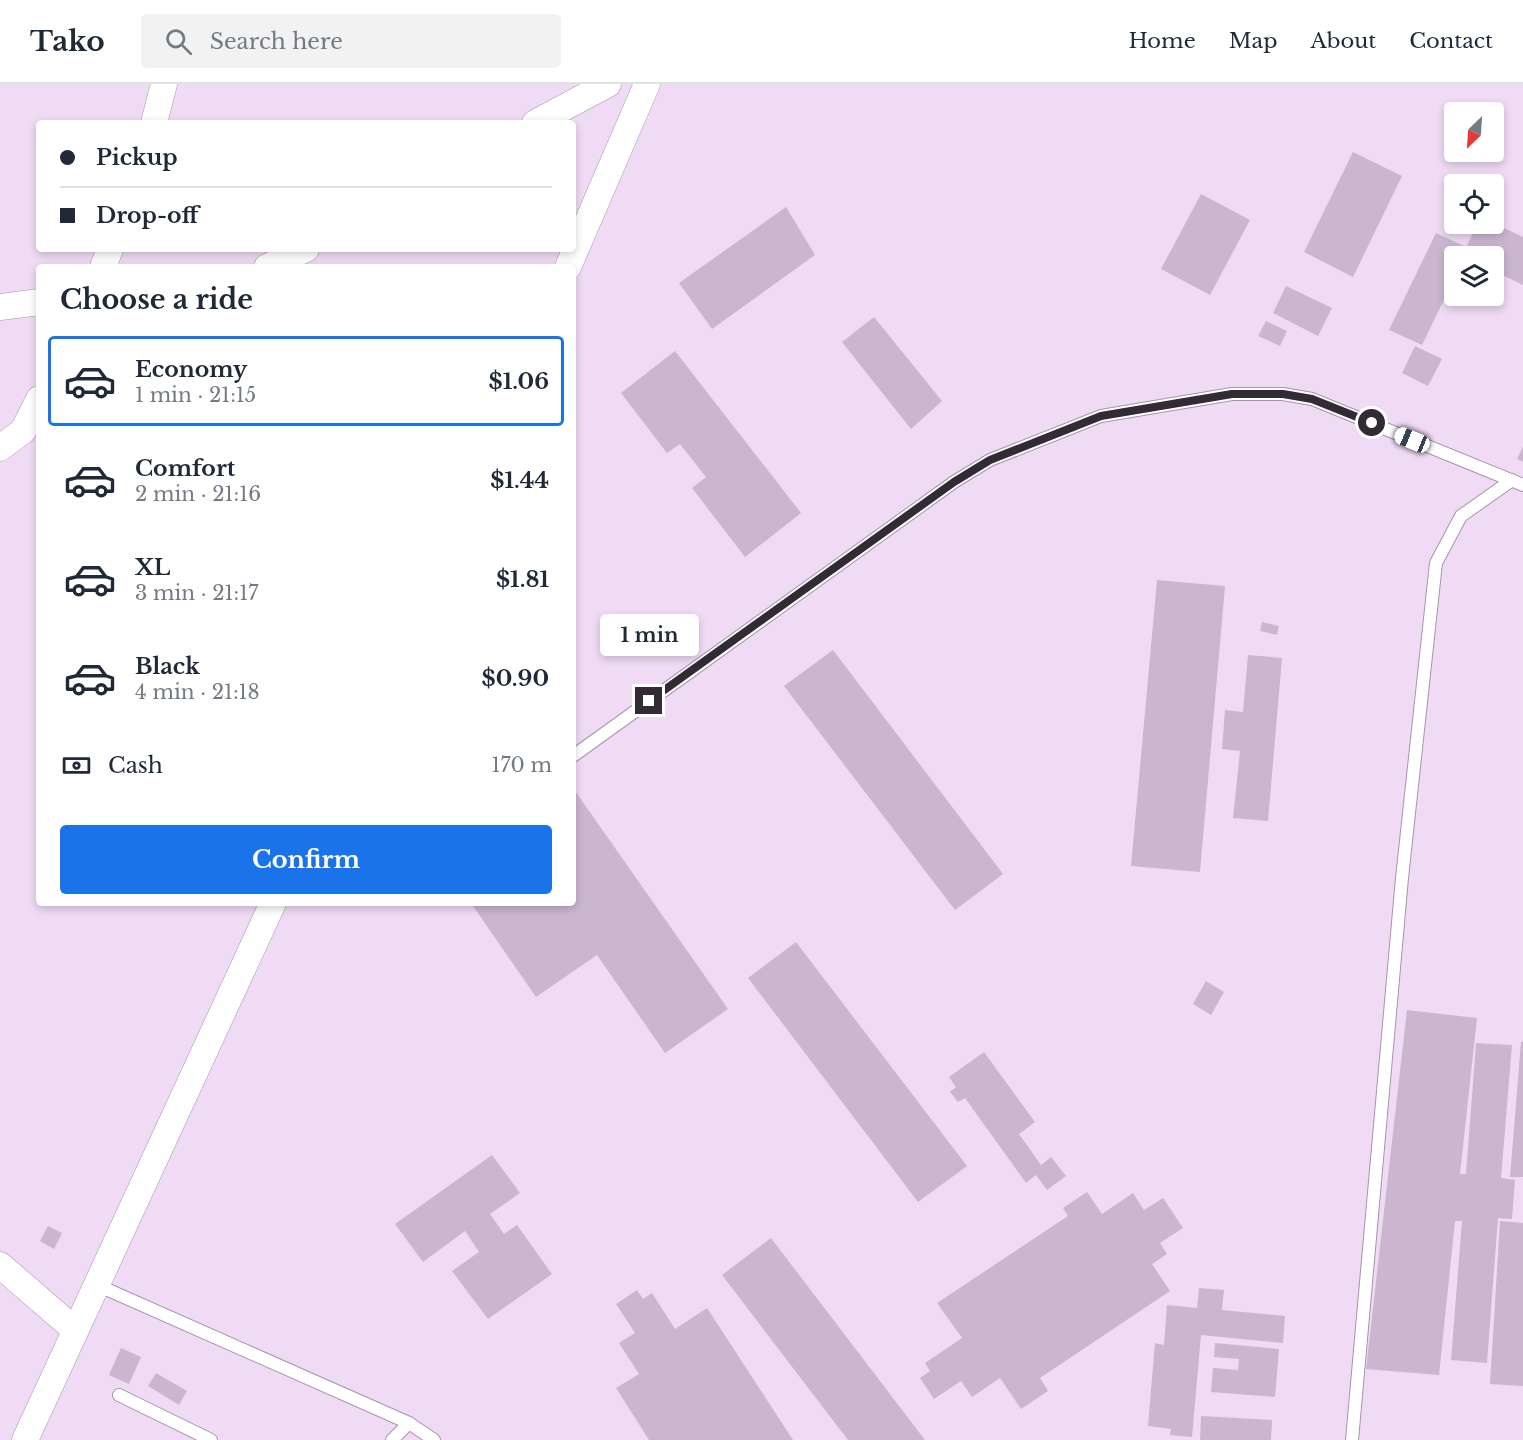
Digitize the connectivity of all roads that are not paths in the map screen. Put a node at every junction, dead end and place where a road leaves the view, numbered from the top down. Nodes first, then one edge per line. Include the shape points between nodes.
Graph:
1 (164, 84) edge
2 (608, 84) edge
3 (647, 84) edge
4 (155, 120) edge
5 (541, 120) edge
6 (576, 248) edge
7 (300, 252) edge
8 (274, 264) edge
9 (36, 302) edge
10 (0, 307) edge
11 (36, 405) edge
12 (0, 448) edge
13 (1518, 483) edge
14 (576, 754) edge
15 (272, 906) edge
16 (0, 1265) edge
17 (97, 1285) junction
18 (75, 1330) junction
19 (119, 1395) dead end
20 (409, 1423) junction
21 (25, 1440) edge
22 (211, 1440) edge
23 (392, 1440) edge
24 (434, 1440) edge
25 (1352, 1440) edge

1 - 4 street
2 - 5 street
3 - 6 street
7 - 8 street
9 - 10 street
11 - 12 street via 23,431
13 - 14 lane via 1312,399 1232,394 1101,416 990,460 954,482
13 - 25 lane via 1461,516 1436,563 1402,878
15 - 17 street
16 - 18 street
17 - 18 street
17 - 20 lane
18 - 21 street
19 - 22 lane
20 - 23 lane
20 - 24 lane

